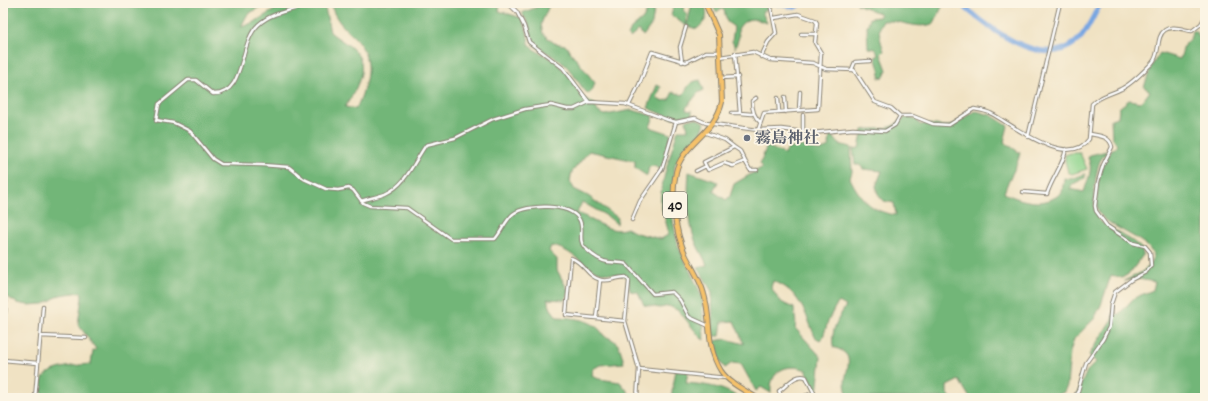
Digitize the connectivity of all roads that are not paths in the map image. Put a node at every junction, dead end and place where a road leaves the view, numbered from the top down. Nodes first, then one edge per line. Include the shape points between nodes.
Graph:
1 (314, 3) edge
2 (508, 3) edge
3 (705, 3) edge
4 (770, 3) edge
5 (1060, 3) edge
6 (1205, 17) edge
7 (774, 18) junction
8 (686, 28) dead end
9 (801, 34) dead end
10 (816, 34) junction
11 (720, 54) junction
12 (735, 54) junction
13 (761, 57) junction
14 (870, 61) dead end
15 (682, 62) junction
16 (819, 66) junction
17 (852, 69) junction
18 (738, 77) junction
19 (721, 78) junction
20 (800, 92) dead end
21 (786, 97) dead end
22 (756, 98) dead end
23 (778, 98) dead end
24 (589, 102) junction
25 (629, 105) junction
26 (799, 110) junction
27 (778, 112) junction
28 (786, 112) junction
29 (732, 113) dead end
30 (740, 113) junction
31 (752, 114) dead end
32 (803, 115) dead end
33 (900, 116) junction
34 (676, 122) junction
35 (760, 122) junction
36 (713, 124) junction
37 (758, 130) junction
38 (803, 132) junction
39 (706, 133) junction
40 (1090, 134) junction
41 (1028, 137) junction
42 (734, 147) junction
43 (1066, 149) junction
44 (745, 161) junction
45 (706, 166) junction
46 (757, 170) dead end
47 (696, 171) dead end
48 (1023, 192) dead end
49 (361, 201) junction
50 (632, 220) dead end
51 (600, 280) junction
52 (6, 300) dead end
53 (43, 306) dead end
54 (596, 318) junction
55 (625, 321) junction
56 (709, 326) junction
57 (3, 334) edge
58 (41, 336) junction
59 (86, 338) dead end
60 (3, 360) edge
61 (38, 363) junction
62 (639, 369) junction
63 (726, 378) junction
64 (749, 393) junction
65 (35, 398) edge
66 (637, 398) edge
67 (752, 398) edge
68 (757, 398) edge
69 (782, 398) edge
70 (799, 398) edge
71 (1074, 398) edge

1 - 49 street via 278,12 259,24 247,42 236,79 226,92 213,94 196,80 188,80 160,104 156,121 174,123 190,131 213,159 221,164 289,167 304,179 326,189 349,188
2 - 24 street via 517,12 529,42 563,68
3 - 11 main road, 40 via 717,26
4 - 7 street
5 - 41 street
6 - 40 street via 1201,24 1192,30 1170,28 1164,31 1159,40 1158,54 1152,63 1126,86 1104,95 1092,104
7 - 10 street via 798,14 815,20
7 - 13 street via 776,33 768,42
8 - 15 street via 680,47
9 - 10 street
10 - 16 street via 815,43 821,53
11 - 12 street
11 - 15 street via 706,52
11 - 19 main road, 40
12 - 13 street via 753,52
12 - 18 street
13 - 16 street
14 - 17 street via 855,62
15 - 25 street via 652,52
16 - 17 street via 826,69
16 - 26 street via 818,109
17 - 33 street via 875,102 891,108
18 - 19 street
18 - 30 street
19 - 36 main road, 40 via 722,102
20 - 26 street
21 - 28 street
22 - 35 street via 752,100 752,104 755,118
23 - 27 street
24 - 25 street via 616,102
24 - 49 street via 574,109 551,105 525,109 493,120 455,138 430,143 395,188
25 - 34 street
26 - 28 street
27 - 28 street
27 - 35 street via 764,113
29 - 30 street
30 - 31 street
32 - 38 street
33 - 38 street via 895,125 884,131 853,129
33 - 41 street via 913,116 933,124 949,125 969,111 981,110 991,113
34 - 36 street via 695,118
34 - 50 street via 662,169 640,201
35 - 37 street
36 - 37 street
36 - 39 main road, 40
37 - 38 street via 781,129
39 - 42 street via 725,140
39 - 56 main road, 40 via 680,162 676,171 675,195 678,234 704,293
40 - 43 street via 1089,140 1082,147
40 - 71 street via 1105,137 1110,140 1112,147 1098,182 1096,212 1107,226 1133,243 1145,246 1152,261 1149,270 1115,292 1109,326 1086,362
41 - 43 street
42 - 44 street via 740,151
42 - 45 street via 704,162
43 - 48 street via 1060,169 1047,194
44 - 45 street via 733,166 724,163 708,170
44 - 46 street via 750,170
45 - 47 street
49 - 56 street via 370,206 407,208 446,237 455,240 495,239 512,215 528,208 542,206 564,210 580,220 581,240 589,252 606,262 626,264 653,294 672,292 680,300 689,317
51 - 54 street
51 - 54 street via 588,274 581,263 571,258 566,316
51 - 55 street via 626,277 628,281
52 - 57 street
53 - 58 street
54 - 55 street
55 - 62 street
56 - 63 main road, 40 via 712,352
58 - 59 street
58 - 61 street
60 - 61 street
61 - 65 street
62 - 63 street
62 - 66 street
63 - 64 main road, 40
64 - 67 street
64 - 68 main road, 40
69 - 70 street via 779,391 794,378 803,376 814,392

